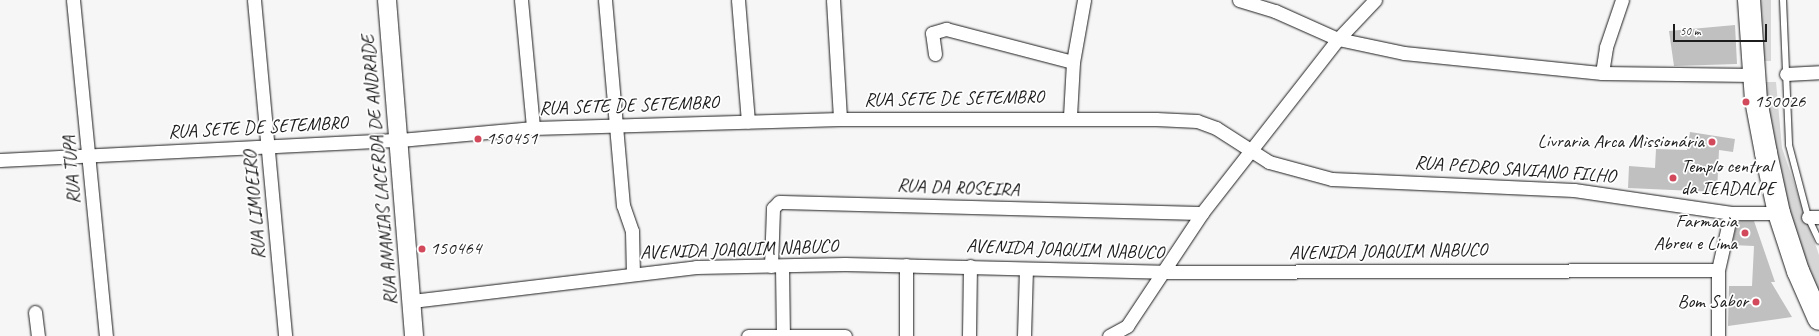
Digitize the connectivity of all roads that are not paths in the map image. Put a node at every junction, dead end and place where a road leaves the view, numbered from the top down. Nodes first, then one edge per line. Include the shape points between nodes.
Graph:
1 (73, 0) edge
2 (254, 0) edge
3 (387, 0) edge
4 (520, 0) edge
5 (605, 0) edge
6 (738, 0) edge
7 (833, 0) edge
8 (1084, 0) edge
9 (1239, 0) edge
10 (1375, 0) edge
11 (1622, 0) edge
12 (1749, 0) edge
13 (1783, 0) edge
14 (1338, 39) junction
15 (935, 54) dead end
16 (1073, 62) junction
17 (1819, 72) edge
18 (1602, 73) junction
19 (1786, 74) junction
20 (1753, 75) junction
21 (1070, 116) junction
22 (840, 119) junction
23 (748, 122) junction
24 (618, 126) junction
25 (533, 128) junction
26 (400, 140) junction
27 (270, 147) junction
28 (1253, 150) junction
29 (90, 155) junction
30 (0, 160) edge
31 (1779, 212) junction
32 (1202, 213) junction
33 (1731, 213) junction
34 (1813, 217) edge
35 (1819, 241) edge
36 (906, 264) junction
37 (777, 266) junction
38 (970, 266) junction
39 (1026, 269) junction
40 (1718, 270) junction
41 (1162, 272) junction
42 (633, 274) junction
43 (412, 300) junction
44 (35, 312) dead end
45 (1819, 318) edge
46 (783, 334) junction
47 (38, 336) edge
48 (106, 336) edge
49 (285, 336) edge
50 (414, 336) edge
51 (748, 336) edge
52 (845, 336) edge
53 (906, 336) edge
54 (969, 336) edge
55 (1024, 336) edge
56 (1109, 336) edge
57 (1718, 336) edge

1 - 29 street, RUA TUPA
2 - 27 street, RUA LIMOEIRO
3 - 26 street, RUA ANANIAS LACERDA DE ANDRADE
4 - 25 street
5 - 24 street
6 - 23 street
7 - 22 street
8 - 16 street
9 - 14 street via 1275,11
10 - 14 street
11 - 18 street via 1606,47
12 - 20 highway
13 - 19 lane
14 - 18 street via 1404,53
14 - 28 street
15 - 16 street via 932,33 946,29
16 - 21 street
17 - 19 street
18 - 20 street
19 - 34 lane via 1789,145
20 - 31 highway
21 - 22 street, RUA SETE DE SETEMBRO
21 - 28 street, RUA SETE DE SETEMBRO via 1197,121
22 - 23 street, RUA SETE DE SETEMBRO
23 - 24 street, RUA SETE DE SETEMBRO
24 - 25 street, RUA SETE DE SETEMBRO
24 - 42 street via 623,205 632,231
25 - 26 street, RUA SETE DE SETEMBRO
26 - 27 street, RUA SETE DE SETEMBRO
26 - 43 street, RUA ANANIAS LACERDA DE ANDRADE via 402,206
27 - 29 street, RUA SETE DE SETEMBRO
27 - 49 street, RUA LIMOEIRO
28 - 32 street
28 - 33 street, RUA PEDRO SAVIANO FILHO via 1269,162 1332,179 1574,190
29 - 30 street, RUA SETE DE SETEMBRO
29 - 48 street, RUA TUPA
31 - 33 street, RUA PEDRO SAVIANO FILHO
31 - 45 highway via 1801,280
32 - 37 street, RUA DA ROSEIRA via 779,202 773,208
32 - 41 street
33 - 40 street
34 - 35 lane
36 - 37 street, AVENIDA JOAQUIM NABUCO
36 - 38 street, AVENIDA JOAQUIM NABUCO
36 - 53 street
37 - 42 street, AVENIDA JOAQUIM NABUCO via 696,267
37 - 46 street, RUA DA ROSEIRA
38 - 39 street, AVENIDA JOAQUIM NABUCO
38 - 54 street
39 - 41 street, AVENIDA JOAQUIM NABUCO
39 - 55 street
40 - 41 street, AVENIDA JOAQUIM NABUCO
40 - 57 street
41 - 56 street via 1127,326
42 - 43 street, AVENIDA JOAQUIM NABUCO
43 - 50 street, RUA ANANIAS LACERDA DE ANDRADE
44 - 47 street
46 - 51 street
46 - 52 street

